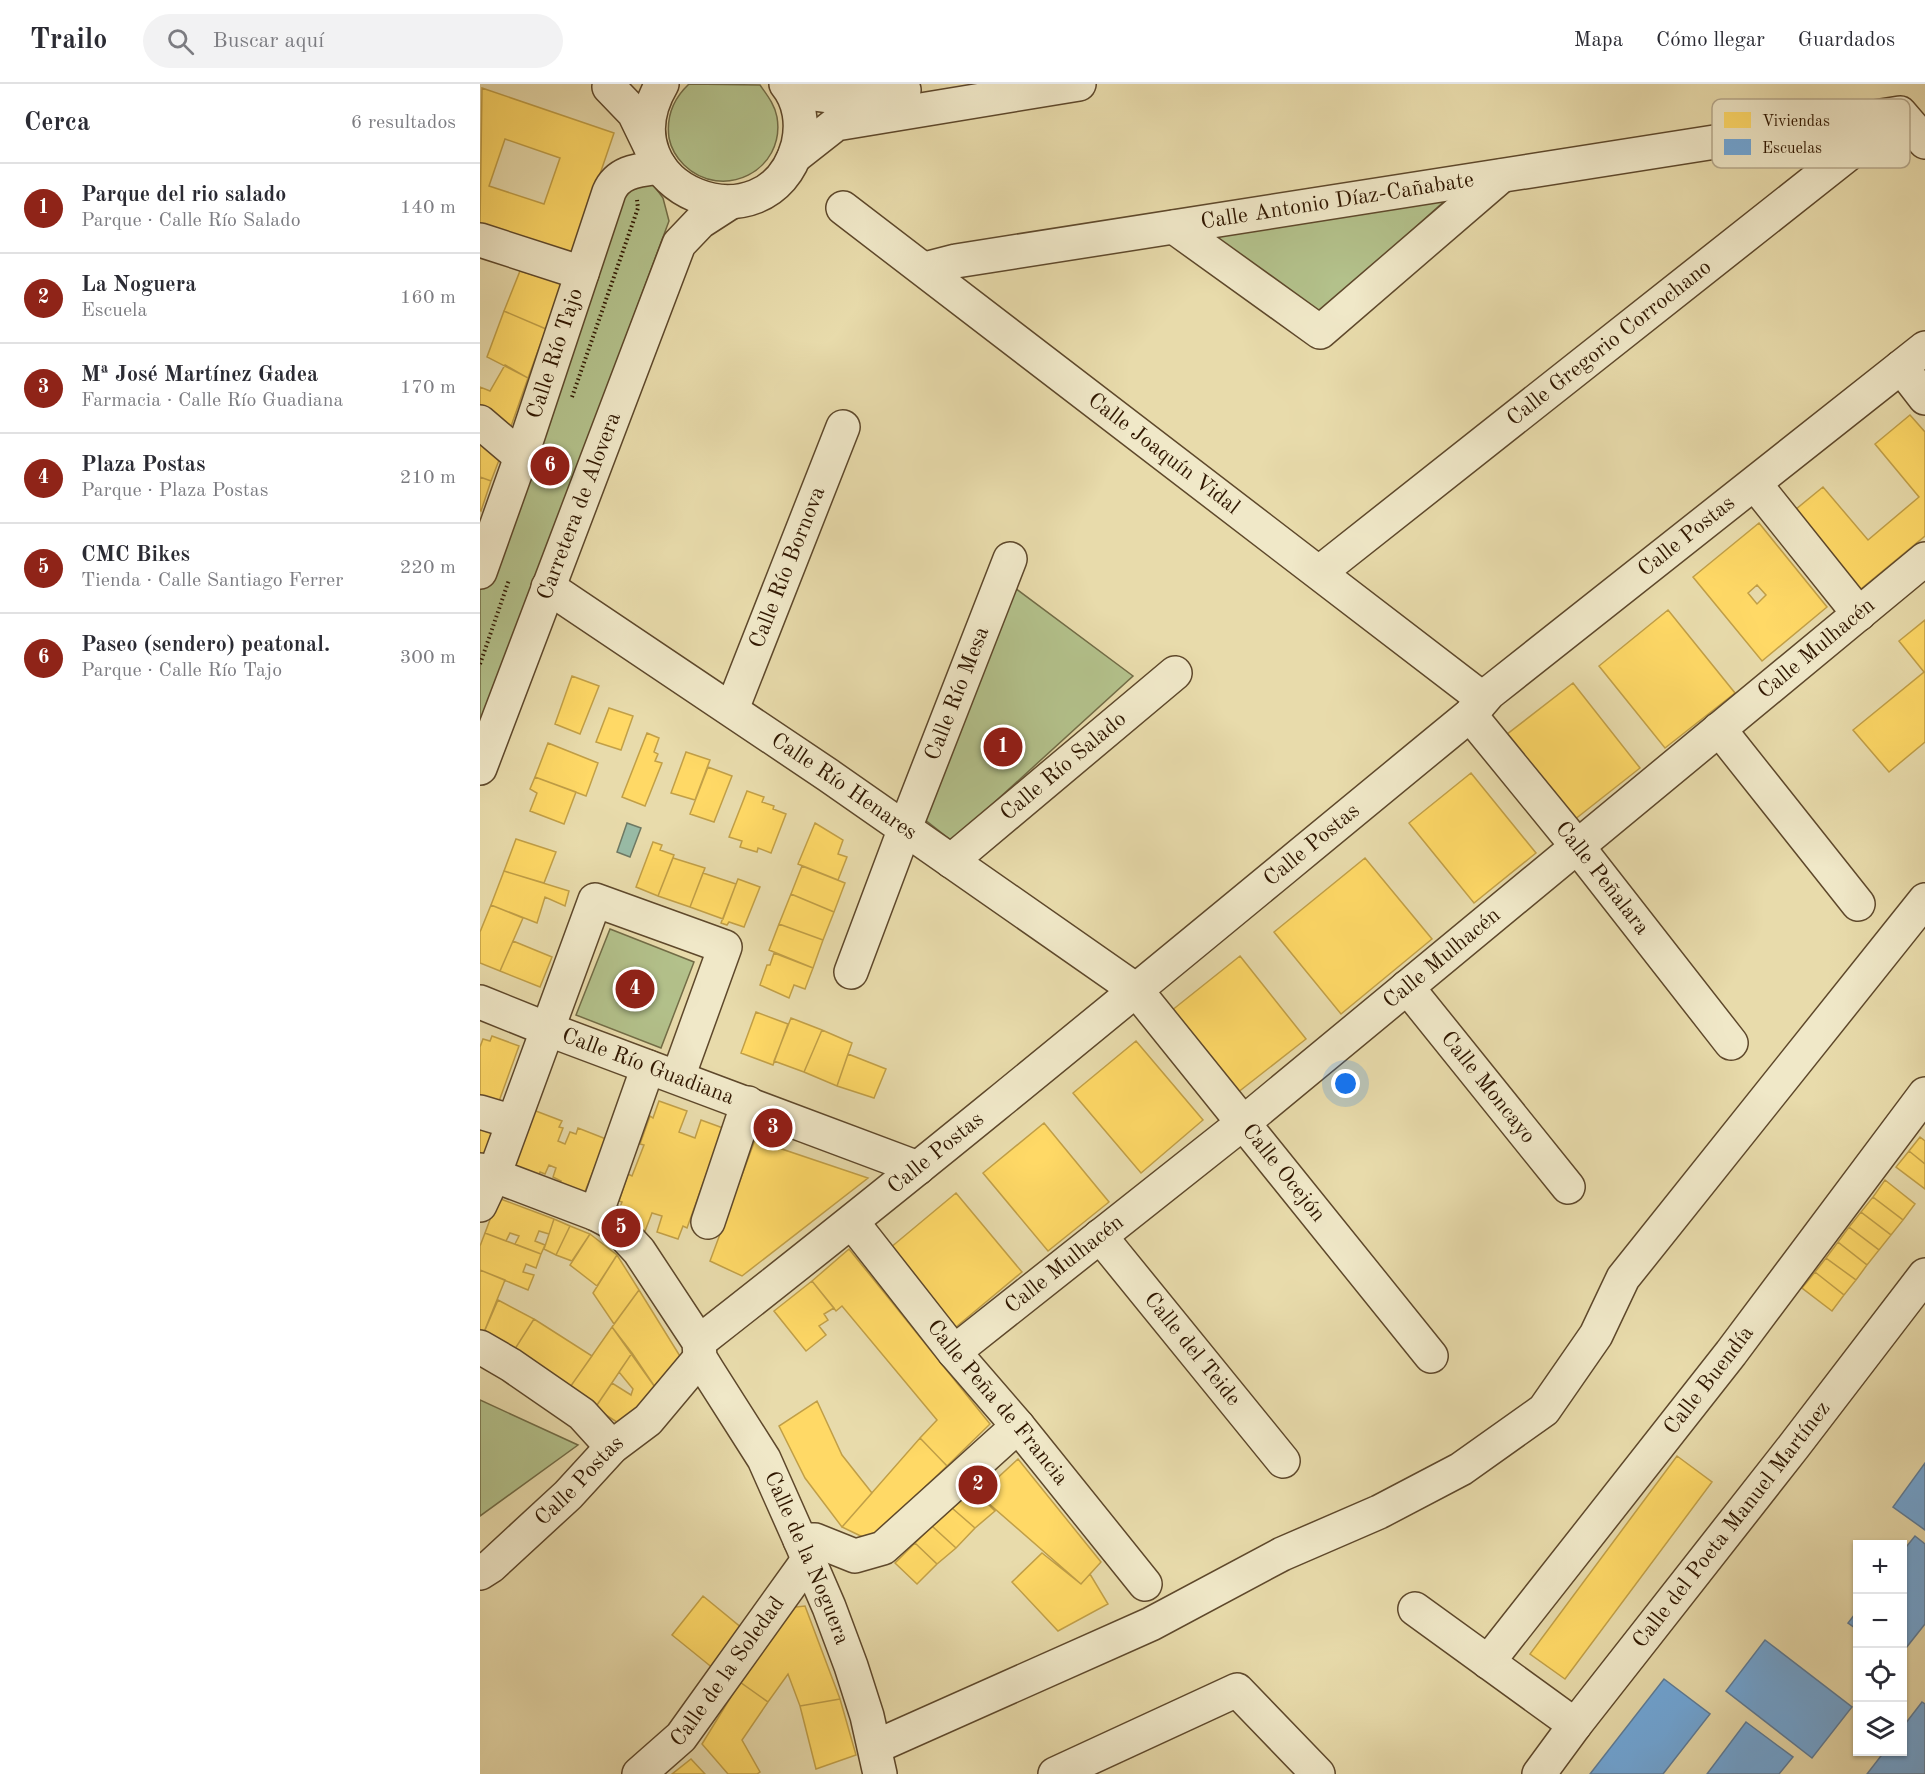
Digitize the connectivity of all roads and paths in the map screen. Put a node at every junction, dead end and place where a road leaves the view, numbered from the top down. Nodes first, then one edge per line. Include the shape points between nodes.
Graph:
1 (645, 84) edge
2 (662, 84) edge
3 (942, 84) edge
4 (1079, 84) edge
5 (605, 85) edge
6 (789, 87) edge
7 (1910, 125) edge
8 (1925, 142) edge
9 (1712, 143) edge
10 (794, 157) junction
11 (661, 166) junction
12 (1831, 168) edge
13 (1501, 176) junction
14 (731, 202) junction
15 (843, 208) dead end
16 (1174, 227) junction
17 (480, 240) edge
18 (679, 244) junction
19 (925, 269) junction
20 (582, 273) junction
21 (1913, 358) edge
22 (1925, 398) edge
23 (480, 422) edge
24 (843, 427) dead end
25 (521, 457) junction
26 (1755, 484) junction
27 (1010, 559) dead end
28 (1925, 559) edge
29 (480, 571) edge
30 (1320, 572) junction
31 (548, 587) junction
32 (1859, 614) junction
33 (1175, 673) dead end
34 (1477, 707) junction
35 (732, 709) junction
36 (1719, 729) junction
37 (480, 768) edge
38 (905, 828) junction
39 (1577, 846) junction
40 (951, 861) junction
41 (1925, 900) edge
42 (1858, 904) dead end
43 (851, 972) dead end
44 (1407, 987) junction
45 (1136, 990) junction
46 (480, 1002) edge
47 (548, 1029) junction
48 (1731, 1043) dead end
49 (663, 1072) junction
50 (1925, 1094) edge
51 (748, 1104) junction
52 (480, 1112) edge
53 (513, 1122) junction
54 (1242, 1123) junction
55 (918, 1168) junction
56 (487, 1172) edge
57 (1568, 1187) dead end
58 (480, 1205) edge
59 (596, 1214) junction
60 (708, 1222) dead end
61 (852, 1222) junction
62 (1100, 1236) junction
63 (1925, 1275) edge
64 (480, 1347) edge
65 (700, 1350) junction
66 (954, 1352) junction
67 (1431, 1356) dead end
68 (1018, 1426) junction
69 (612, 1447) junction
70 (1283, 1461) dead end
71 (804, 1550) junction
72 (480, 1573) edge
73 (1145, 1584) dead end
74 (1415, 1609) dead end
75 (1488, 1662) junction
76 (1575, 1725) junction
77 (878, 1761) edge
78 (639, 1774) edge
79 (1055, 1774) edge
80 (1318, 1774) edge
81 (1539, 1774) edge

1 - 5 street
2 - 11 street via 653,99 648,123
3 - 6 street via 843,98
4 - 10 street via 836,124
5 - 11 street via 634,113
6 - 10 street via 799,112 800,135
7 - 8 street
9 - 13 street, Calle Antonio Díaz-Cañabate
10 - 14 street via 769,188 751,198
11 - 14 street via 690,194 710,201
11 - 18 street, Carretera de Alovera via 678,210
11 - 20 street, Calle Río Tajo via 632,171 614,181
12 - 30 street, Calle Gregorio Corrochano
13 - 16 street, Calle Antonio Díaz-Cañabate
13 - 16 street, Calle Antonio Díaz-Cañabate via 1320,332
14 - 18 street, Carretera de Alovera via 700,222
15 - 19 street, Calle Joaquín Vidal
16 - 19 street, Calle Antonio Díaz-Cañabate
17 - 20 street
18 - 31 street, Carretera de Alovera
19 - 30 street, Calle Joaquín Vidal
20 - 25 street, Calle Río Tajo
21 - 22 street
21 - 26 street, Calle Postas
23 - 25 street
24 - 35 street, Calle Río Bornova
25 - 29 street, Calle Río Tajo
26 - 32 street
26 - 34 street, Calle Postas via 1489,693
27 - 38 street, Calle Río Mesa
28 - 32 street, Calle Mulhacén
30 - 34 street, Calle Joaquín Vidal
31 - 35 street, Calle Río Henares
31 - 37 street, Carretera de Alovera
32 - 36 street, Calle Mulhacén
33 - 40 street, Calle Río Salado
34 - 39 street, Calle Peñalara
34 - 45 street, Calle Postas
35 - 38 street, Calle Río Henares
36 - 39 street, Calle Mulhacén
36 - 42 street
38 - 40 street, Calle Río Henares
38 - 43 street, Calle Río Mesa
39 - 44 street, Calle Mulhacén
39 - 48 street, Calle Peñalara
40 - 45 street, Calle Río Henares
41 - 77 street via 1623,1278 1596,1335 1544,1410 1461,1469 1379,1512 1282,1554
44 - 54 street, Calle Mulhacén
44 - 57 street, Calle Moncayo
45 - 54 street, Calle Ocejón
45 - 55 street, Calle Postas
46 - 47 street, Calle Río Guadiana
47 - 49 street, Calle Río Guadiana
47 - 49 street via 595,900 725,947
47 - 53 street
49 - 51 street, Calle Río Guadiana
49 - 59 street
50 - 75 street, Calle Buendía via 1731,1353
51 - 55 street, Calle Río Guadiana
51 - 60 street
52 - 53 street
53 - 56 street
54 - 62 street, Calle Mulhacén
54 - 67 street, Calle Ocejón
55 - 61 street, Calle Postas
56 - 58 street
56 - 59 street, Calle de la Noguera
59 - 65 street, Calle de la Noguera via 613,1223 639,1251
61 - 65 street, Calle Postas
61 - 66 street, Calle Peña de Francia
62 - 66 street, Calle Mulhacén
62 - 70 street, Calle del Teide
63 - 76 street, Calle del Poeta Manuel Martínez
64 - 69 street via 582,1414
65 - 69 street, Calle Postas via 648,1420
65 - 71 street, Calle de la Noguera via 764,1459
66 - 68 street, Calle Peña de Francia
68 - 71 street via 883,1548 855,1556 815,1540
68 - 73 street, Calle Peña de Francia
69 - 72 street, Calle Postas via 568,1495
71 - 77 street, Calle de la Noguera via 850,1666
71 - 78 street, Calle de la Soledad via 681,1737
74 - 75 street
75 - 76 street
76 - 81 street, Calle del Poeta Manuel Martínez
79 - 80 street via 1237,1690

